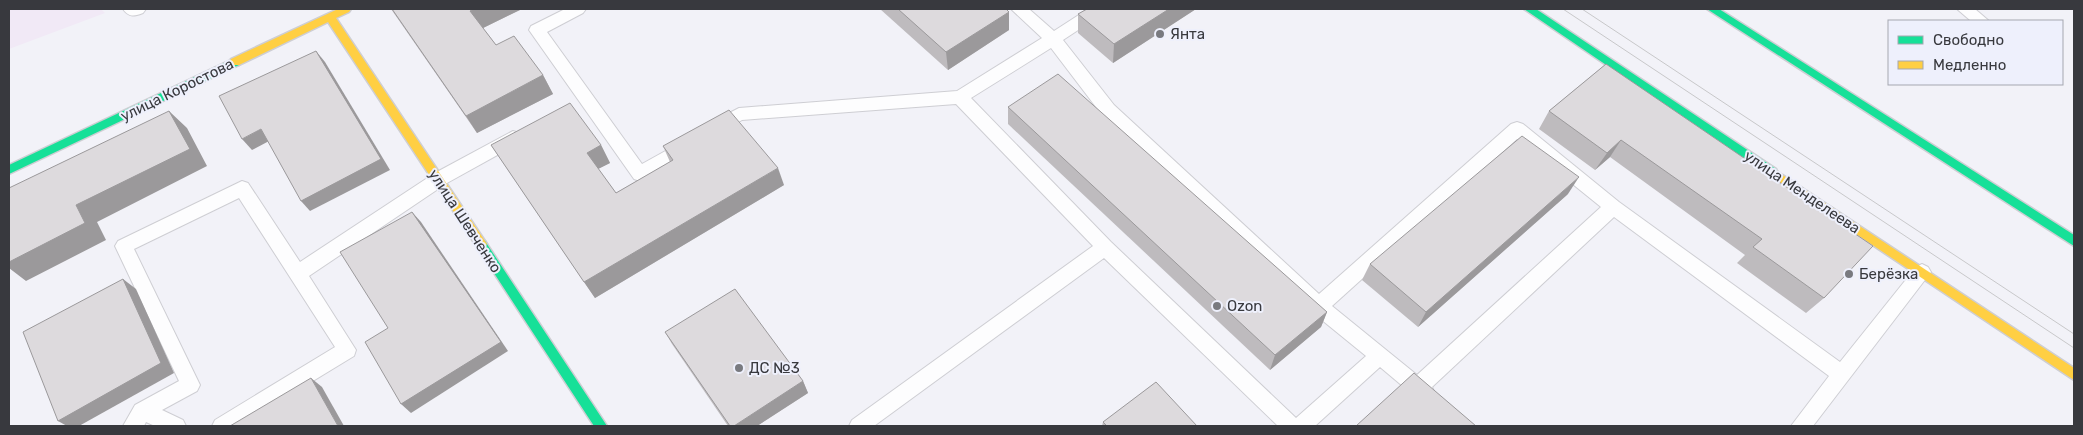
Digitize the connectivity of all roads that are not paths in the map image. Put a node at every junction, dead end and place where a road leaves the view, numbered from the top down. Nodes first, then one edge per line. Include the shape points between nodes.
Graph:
1 (131, 9) edge
2 (138, 9) edge
3 (346, 9) edge
4 (578, 9) edge
5 (1019, 9) edge
6 (1099, 9) edge
7 (1529, 9) edge
8 (1712, 9) edge
9 (1965, 9) edge
10 (327, 12) edge
11 (1981, 20) edge
12 (1053, 39) junction
13 (960, 97) junction
14 (586, 99) junction
15 (570, 107) edge
16 (531, 128) edge
17 (9, 170) edge
18 (1614, 207) junction
19 (2074, 240) edge
20 (1105, 247) junction
21 (1922, 272) junction
22 (298, 273) junction
23 (1319, 306) junction
24 (1378, 357) junction
25 (1842, 374) junction
26 (2074, 375) edge
27 (1418, 387) junction
28 (1440, 406) edge
29 (137, 419) edge
30 (176, 426) edge
31 (222, 426) edge
32 (601, 426) edge
33 (859, 426) edge
34 (1291, 426) edge
35 (1301, 426) edge
36 (1801, 426) edge

1 - 2 lane
3 - 10 main road, улица Коростова
4 - 14 lane via 537,30
5 - 12 lane
6 - 12 lane
7 - 21 main road, улица Менделеева
8 - 19 main road
9 - 11 lane
10 - 17 main road, улица Коростова
10 - 32 main road, улица Шевченко
12 - 13 lane
12 - 23 lane via 1108,110
13 - 14 lane via 739,114 640,174
13 - 20 lane
14 - 15 lane
16 - 22 lane via 441,178
18 - 23 lane via 1517,129
18 - 25 lane
18 - 27 lane
20 - 33 lane
20 - 34 lane
21 - 25 lane
21 - 26 main road, улица Менделеева
22 - 29 lane via 242,188 124,246 190,385
22 - 31 lane via 347,350
23 - 24 lane
24 - 27 lane
24 - 35 lane
25 - 36 lane
27 - 28 lane
29 - 30 lane

